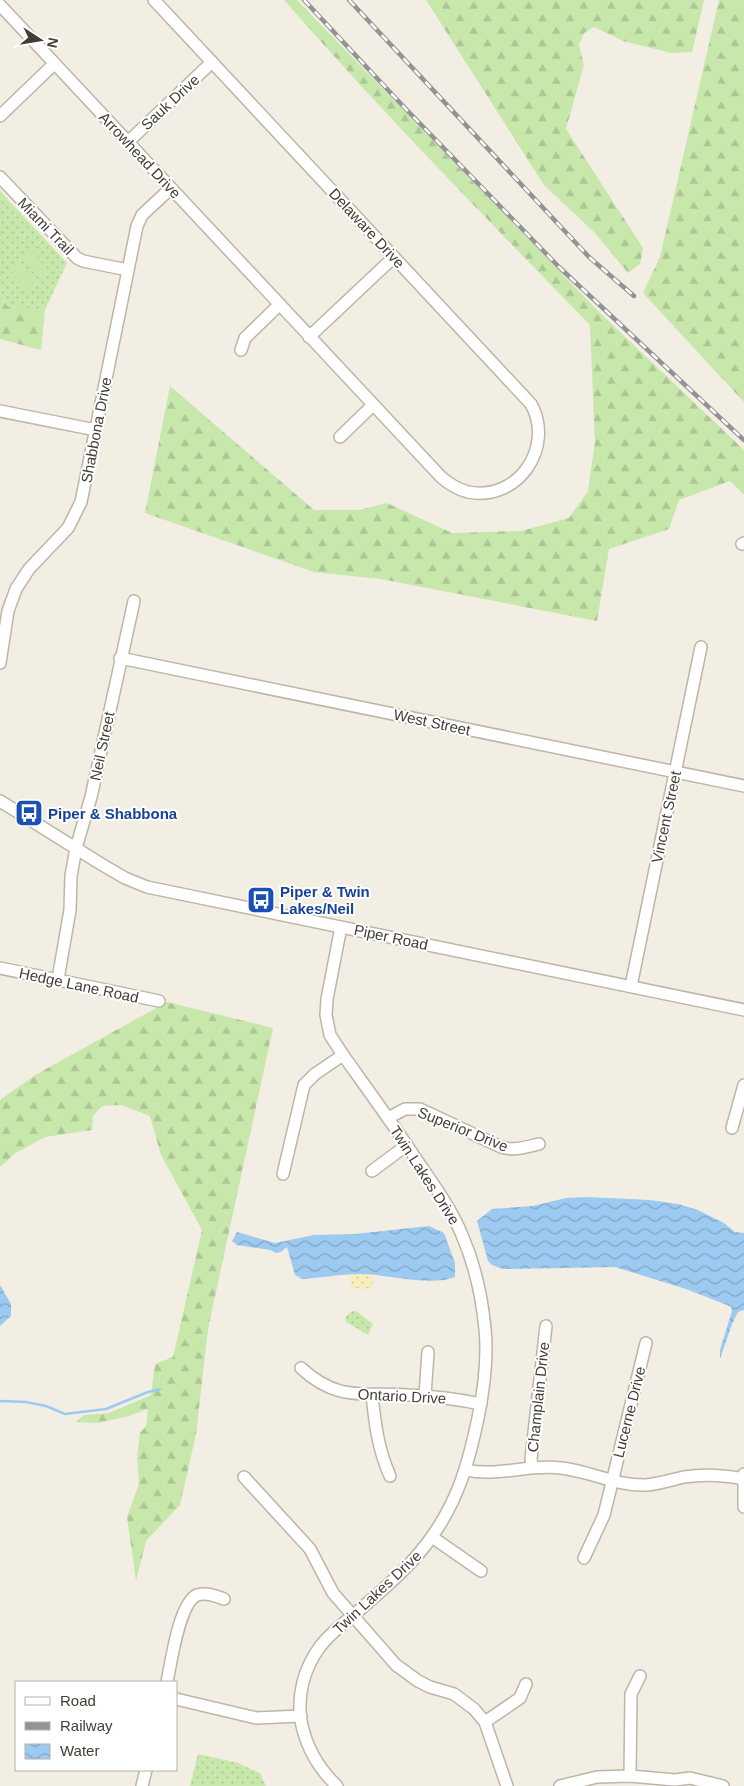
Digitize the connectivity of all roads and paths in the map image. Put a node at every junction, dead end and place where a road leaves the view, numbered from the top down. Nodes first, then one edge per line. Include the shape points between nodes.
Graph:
1 (154, 0) edge
2 (0, 6) edge
3 (212, 62) junction
4 (54, 64) junction
5 (0, 116) edge
6 (128, 142) junction
7 (0, 177) edge
8 (170, 188) junction
9 (394, 257) junction
10 (128, 270) junction
11 (279, 306) junction
12 (309, 337) junction
13 (241, 350) dead end
14 (373, 405) junction
15 (0, 411) edge
16 (96, 430) junction
17 (340, 436) dead end
18 (525, 471) joint
19 (134, 601) dead end
20 (701, 647) dead end
21 (120, 658) junction
22 (0, 663) edge
23 (676, 772) junction
24 (744, 786) edge
25 (0, 801) edge
26 (76, 848) junction
27 (341, 927) junction
28 (0, 968) edge
29 (58, 979) junction
30 (631, 986) junction
31 (159, 1001) dead end
32 (744, 1010) edge
33 (343, 1055) junction
34 (744, 1085) edge
35 (388, 1118) junction
36 (732, 1128) dead end
37 (539, 1144) dead end
38 (407, 1145) junction
39 (372, 1171) dead end
40 (283, 1174) dead end
41 (546, 1326) dead end
42 (646, 1343) dead end
43 (428, 1352) dead end
44 (300, 1368) dead end
45 (372, 1395) junction
46 (425, 1396) junction
47 (481, 1404) junction
48 (532, 1468) junction
49 (466, 1470) junction
50 (744, 1474) edge
51 (390, 1476) dead end
52 (244, 1477) dead end
53 (744, 1479) edge
54 (612, 1481) junction
55 (744, 1507) edge
56 (432, 1537) junction
57 (584, 1558) dead end
58 (481, 1571) dead end
59 (224, 1599) dead end
60 (353, 1616) junction
61 (640, 1676) dead end
62 (167, 1681) edge
63 (526, 1684) dead end
64 (178, 1699) edge
65 (301, 1716) junction
66 (485, 1722) junction
67 (146, 1771) edge
68 (630, 1776) junction
69 (679, 1783) edge
70 (142, 1786) edge
71 (337, 1786) edge
72 (507, 1786) edge
73 (560, 1786) edge
74 (722, 1786) edge

1 - 3 street, Delaware Drive
2 - 4 street, Arrowhead Drive
3 - 6 street, Sauk Drive
3 - 9 street, Delaware Drive
4 - 5 street
4 - 6 street, Arrowhead Drive
6 - 8 street, Arrowhead Drive
7 - 10 street, Miami Trail via 77,258
8 - 10 street, Shabbona Drive via 142,216
8 - 11 street, Arrowhead Drive
9 - 12 street
9 - 18 street, Delaware Drive via 531,404 538,419 539,442
10 - 16 street, Shabbona Drive
11 - 12 street, Arrowhead Drive
11 - 13 street via 245,338
12 - 14 street, Arrowhead Drive
14 - 17 street
14 - 18 street, Arrowhead Drive via 441,477 459,489 474,493 496,491
15 - 16 street
16 - 22 street, Shabbona Drive via 79,508 68,528 29,569 16,589 8,611
19 - 21 street, Neil Street
20 - 23 street, Vincent Street
21 - 23 street, West Street
21 - 26 street, Neil Street via 91,797
23 - 24 street, West Street
23 - 30 street, Vincent Street
25 - 26 street, Piper Road
26 - 27 street, Piper Road via 125,878 147,887
26 - 29 street, Neil Street via 69,919
27 - 30 street, Piper Road
27 - 33 street, Twin Lakes Drive via 326,1015 330,1035
28 - 29 street, Hedge Lane Road
29 - 31 street, Hedge Lane Road
30 - 32 street, Piper Road
33 - 35 street, Twin Lakes Drive
33 - 40 street via 303,1080
34 - 36 street
35 - 37 street, Superior Drive via 405,1109 420,1109 509,1150
35 - 38 street, Twin Lakes Drive
38 - 39 street
38 - 47 street, Twin Lakes Drive via 447,1205 462,1234 477,1278 485,1332 486,1365
41 - 48 street, Champlain Drive
42 - 54 street, Lucerne Drive
43 - 46 street
44 - 45 street, Ontario Drive via 331,1388
45 - 46 street, Ontario Drive
45 - 51 street via 378,1442
46 - 47 street, Ontario Drive
47 - 49 street, Twin Lakes Drive
48 - 49 street
48 - 54 street via 562,1468
49 - 56 street, Twin Lakes Drive via 454,1501
50 - 53 street
52 - 60 street via 310,1549 333,1593
53 - 54 street via 716,1475 645,1485
53 - 55 street
54 - 57 street, Lucerne Drive via 604,1515
56 - 58 street
56 - 60 street, Twin Lakes Drive via 403,1571
59 - 62 street via 204,1594 189,1601 182,1615
60 - 65 street, Twin Lakes Drive via 325,1641 312,1660 303,1682
60 - 66 street via 406,1673 430,1687 461,1698
61 - 68 street via 631,1694
63 - 66 street via 520,1698
64 - 65 street via 256,1718
65 - 71 street, Twin Lakes Drive via 313,1756
66 - 72 street
67 - 70 street
68 - 69 street
68 - 73 street via 598,1777
69 - 74 street via 690,1778

